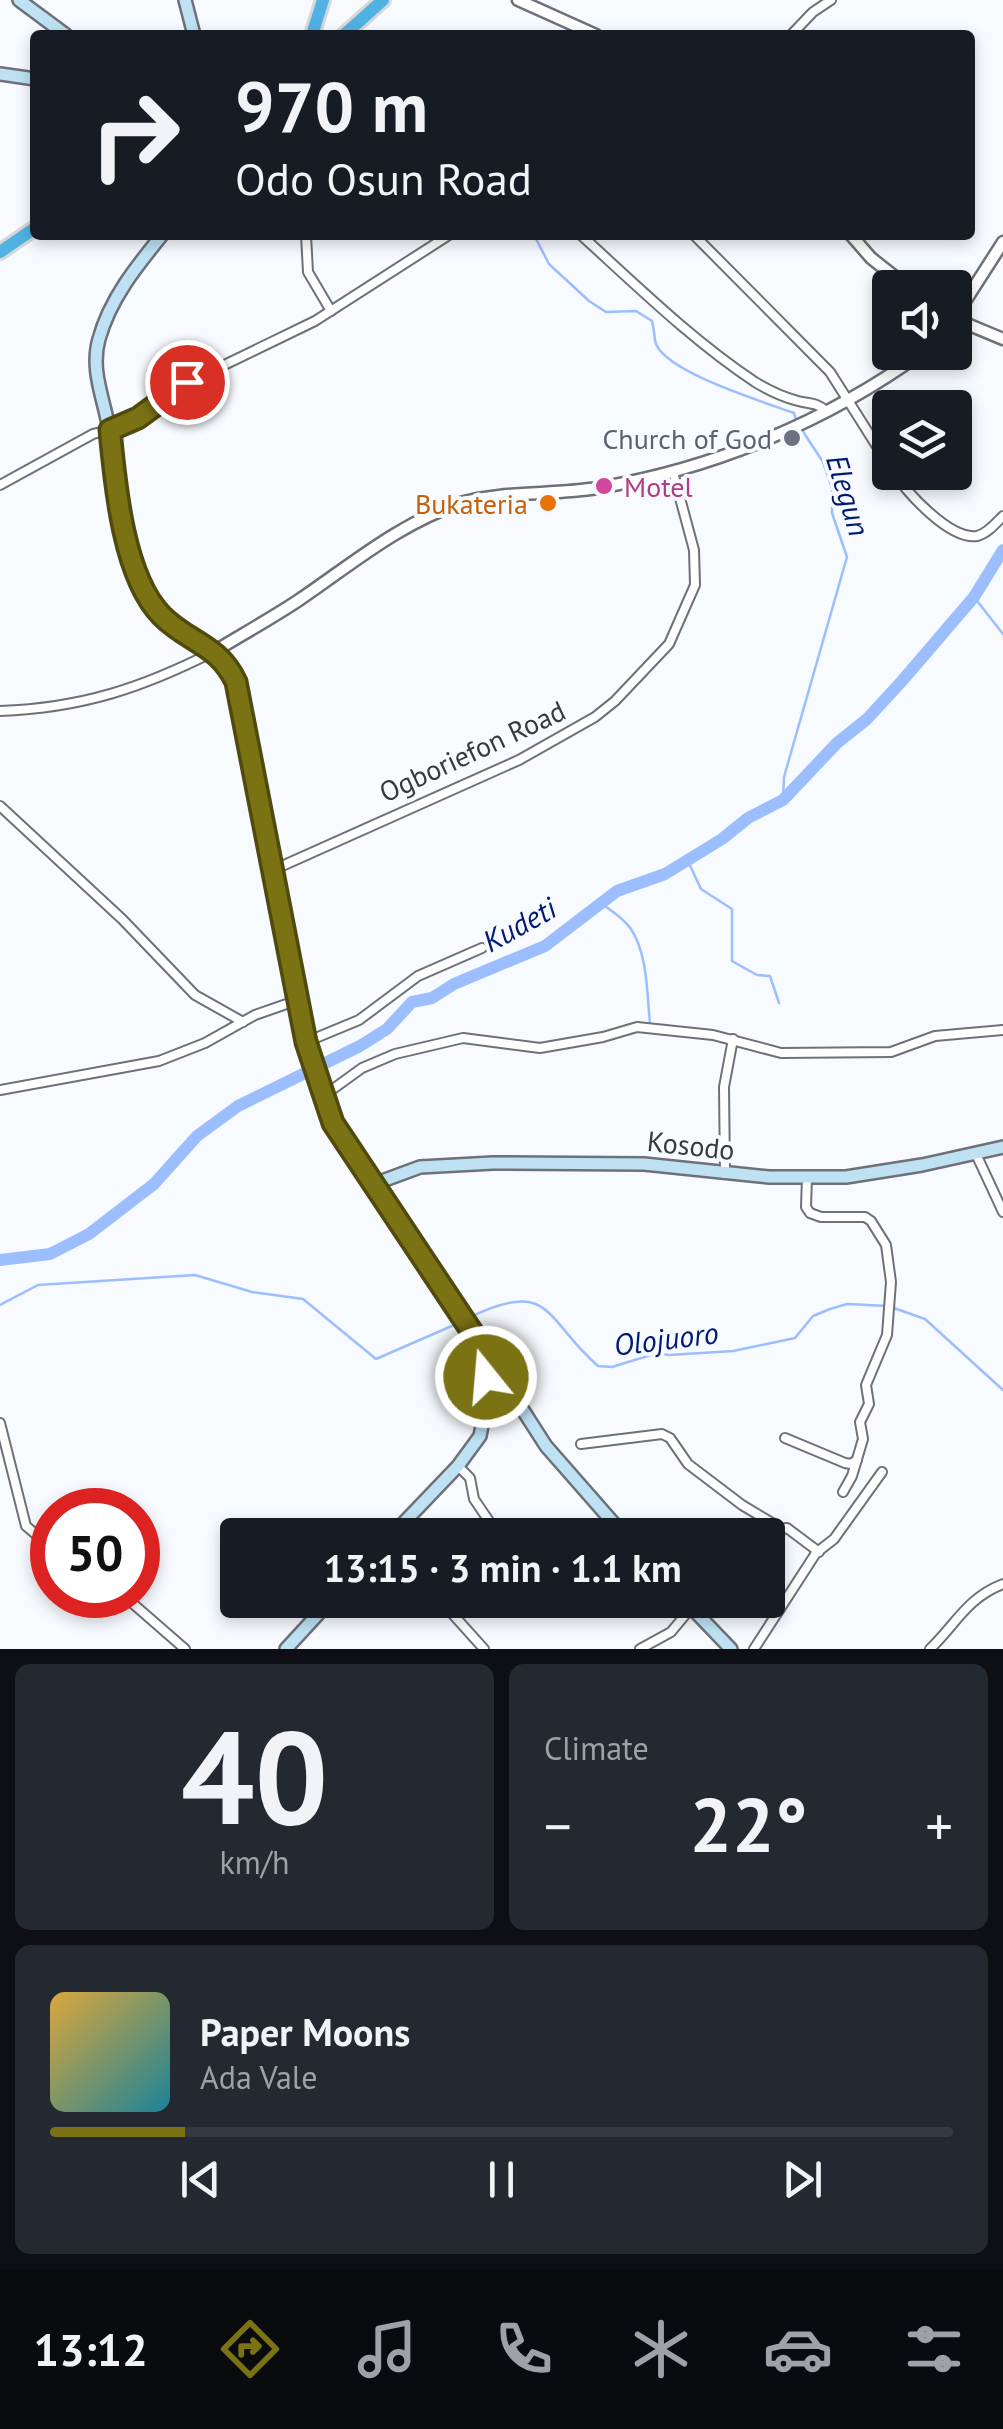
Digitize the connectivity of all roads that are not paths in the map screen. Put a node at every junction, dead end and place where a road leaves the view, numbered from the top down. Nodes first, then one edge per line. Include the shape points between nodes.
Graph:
1 (20, 0) edge
2 (185, 0) edge
3 (322, 0) edge
4 (383, 0) edge
5 (394, 0) edge
6 (518, 0) edge
7 (831, 0) edge
8 (59, 30) edge
9 (193, 30) edge
10 (313, 30) edge
11 (350, 30) edge
12 (361, 30) edge
13 (585, 30) edge
14 (796, 30) edge
15 (0, 74) edge
16 (30, 78) edge
17 (30, 223) edge
18 (30, 231) edge
19 (158, 240) edge
20 (306, 240) edge
21 (441, 240) edge
22 (587, 240) edge
23 (699, 240) edge
24 (855, 240) edge
25 (1003, 242) edge
26 (0, 244) edge
27 (0, 252) edge
28 (886, 270) edge
29 (972, 291) edge
30 (331, 310) junction
31 (972, 325) edge
32 (1003, 339) edge
33 (896, 370) edge
34 (849, 401) junction
35 (826, 411) junction
36 (110, 430) junction
37 (872, 438) edge
38 (672, 472) junction
39 (0, 485) edge
40 (910, 490) edge
41 (1003, 516) edge
42 (215, 651) junction
43 (0, 711) edge
44 (0, 806) edge
45 (273, 870) junction
46 (482, 948) dead end
47 (298, 1000) junction
48 (243, 1022) junction
49 (1003, 1030) edge
50 (733, 1039) junction
51 (306, 1042) junction
52 (0, 1090) edge
53 (322, 1097) junction
54 (1000, 1150) edge
55 (976, 1154) junction
56 (725, 1174) junction
57 (807, 1178) junction
58 (374, 1184) junction
59 (1003, 1212) edge
60 (480, 1344) junction
61 (0, 1423) edge
62 (785, 1438) dead end
63 (582, 1444) dead end
64 (858, 1459) junction
65 (458, 1466) junction
66 (882, 1472) dead end
67 (843, 1492) dead end
68 (409, 1518) edge
69 (487, 1518) edge
70 (609, 1518) edge
71 (30, 1529) edge
72 (820, 1552) junction
73 (1003, 1584) edge
74 (149, 1618) edge
75 (314, 1618) edge
76 (456, 1618) edge
77 (679, 1618) edge
78 (701, 1618) edge
79 (185, 1649) edge
80 (286, 1649) edge
81 (484, 1649) edge
82 (640, 1649) edge
83 (732, 1649) edge
84 (754, 1649) edge
85 (930, 1649) edge

1 - 8 main road
2 - 9 main road
3 - 10 highway
4 - 11 highway
5 - 12 highway
6 - 13 street
7 - 14 street
15 - 16 main road
17 - 26 highway
18 - 27 highway
19 - 36 main road via 120,290 98,341 96,366
20 - 30 street via 308,272
21 - 30 street
22 - 35 street via 727,362 772,391
23 - 34 street via 830,372
24 - 28 street
25 - 29 street
30 - 36 street via 187,382
31 - 32 street
33 - 34 street
34 - 35 street
34 - 37 street
35 - 38 street
36 - 39 street
36 - 42 main road via 139,583 166,620
38 - 42 street via 440,511 385,539
38 - 45 street, Ogboriefon Road via 694,550 695,585 674,637 616,701 519,760
40 - 41 street via 930,513 972,536
42 - 43 street via 110,696
42 - 45 main road via 240,694
44 - 48 street via 196,995
45 - 47 main road
46 - 51 street via 418,976 359,1020
47 - 48 street
47 - 51 main road
48 - 52 street via 159,1061
49 - 50 street via 934,1036 891,1052 780,1053
50 - 53 street via 637,1027 540,1048 444,1040 362,1068
50 - 56 street via 724,1087
51 - 53 main road
53 - 58 main road
54 - 55 main road, Kosodo
55 - 57 main road, Kosodo via 871,1174
55 - 59 street
56 - 57 main road, Kosodo
56 - 58 main road, Kosodo via 644,1164 444,1164
57 - 64 street via 810,1213 865,1217 886,1245 889,1321 868,1378
58 - 60 main road
60 - 65 main road via 484,1419
60 - 70 main road via 546,1446
61 - 71 street
62 - 64 street via 845,1463
63 - 72 street via 662,1434 696,1471
64 - 67 street
65 - 68 main road
65 - 69 street
66 - 72 street
72 - 84 street
73 - 85 street via 971,1602
74 - 79 street
75 - 80 main road
76 - 81 street
77 - 82 street via 671,1632
78 - 83 main road

